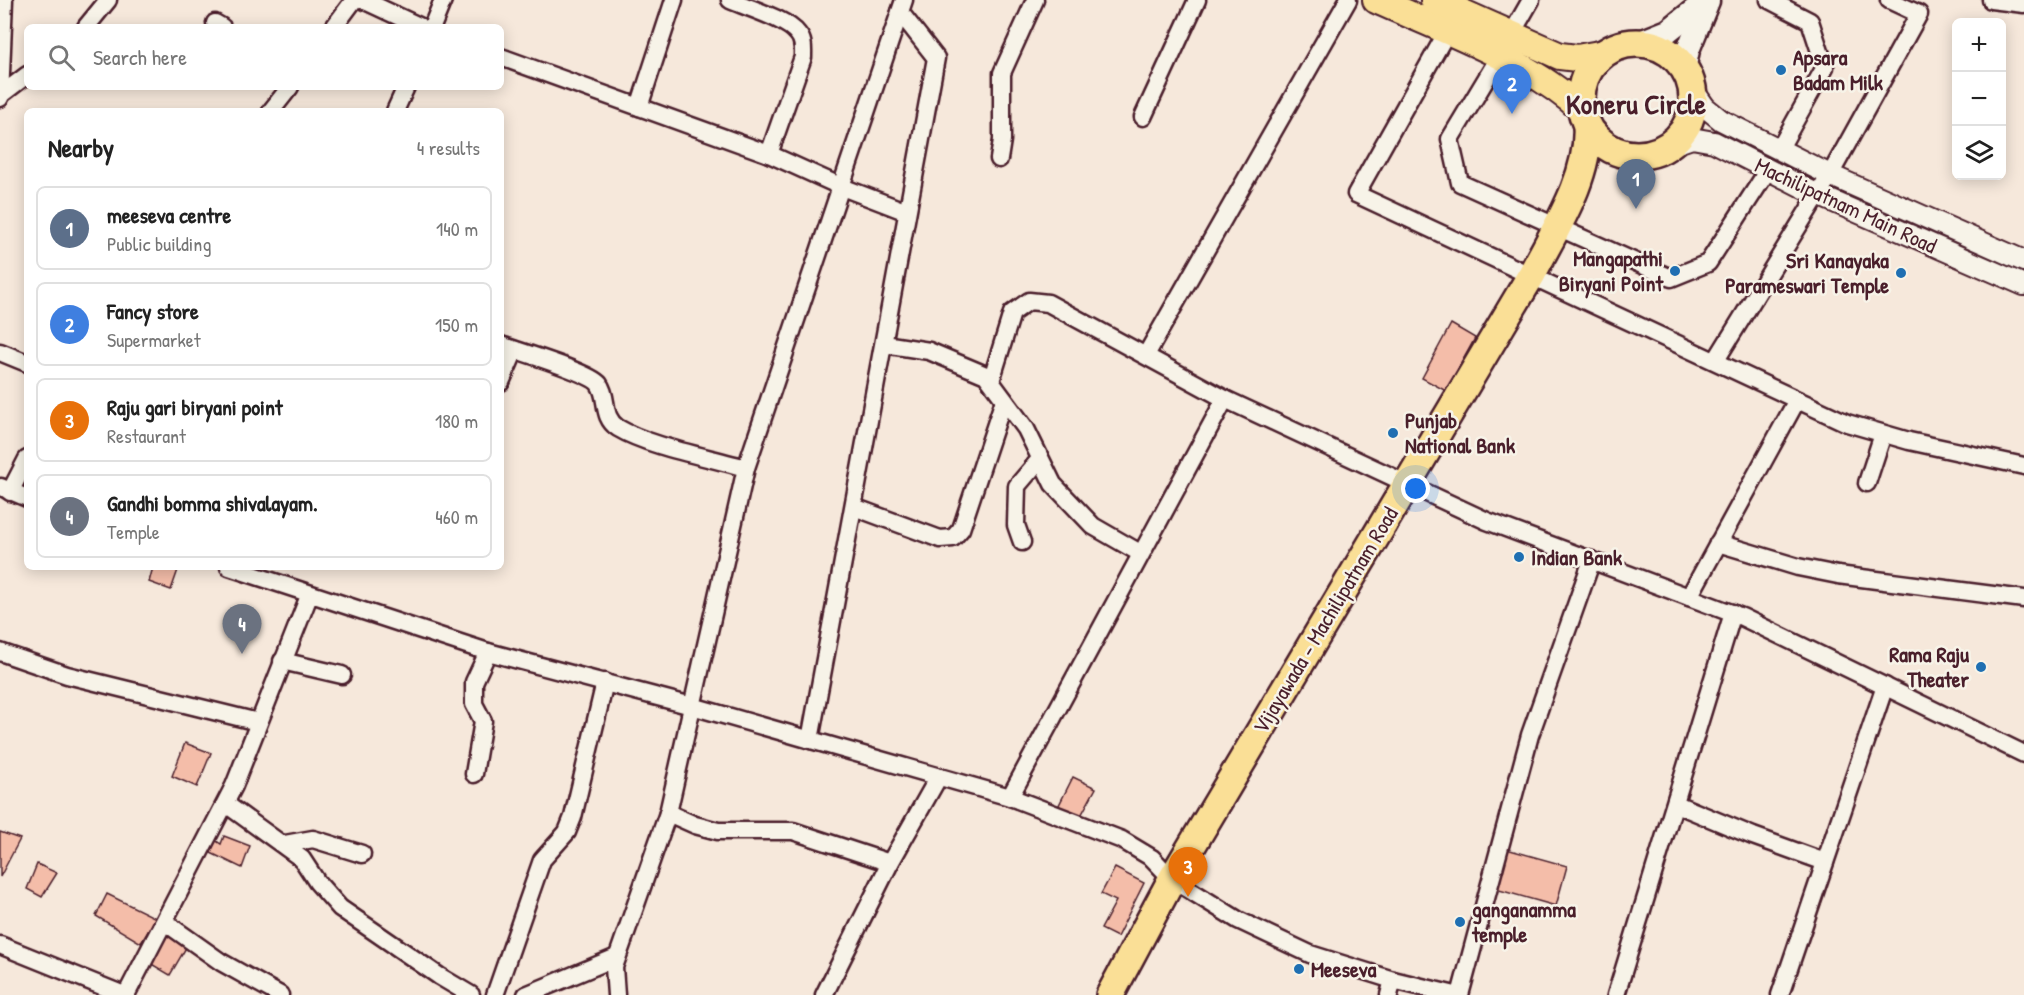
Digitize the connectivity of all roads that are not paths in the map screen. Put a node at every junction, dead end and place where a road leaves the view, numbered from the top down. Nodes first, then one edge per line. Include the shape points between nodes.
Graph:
1 (4, 0) edge
2 (108, 0) edge
3 (354, 0) edge
4 (363, 0) edge
5 (443, 0) edge
6 (674, 0) edge
7 (730, 0) edge
8 (1035, 0) edge
9 (1197, 0) edge
10 (1348, 0) edge
11 (1376, 0) edge
12 (1434, 0) edge
13 (1531, 0) edge
14 (1708, 0) edge
15 (1769, 0) edge
16 (1889, 0) edge
17 (1997, 1) edge
18 (2024, 4) edge
19 (902, 6) edge
20 (1456, 14) edge
21 (88, 24) edge
22 (336, 24) edge
23 (415, 24) edge
24 (433, 24) edge
25 (1638, 43) junction
26 (1506, 46) junction
27 (1605, 53) junction
28 (504, 58) edge
29 (24, 77) edge
30 (1688, 79) junction
31 (288, 90) edge
32 (405, 90) edge
33 (1, 96) edge
34 (639, 107) junction
35 (273, 108) edge
36 (396, 108) edge
37 (1143, 117) dead end
38 (1585, 118) junction
39 (1666, 147) junction
40 (1780, 148) junction
41 (1619, 152) junction
42 (769, 154) junction
43 (999, 159) dead end
44 (1768, 170) junction
45 (1830, 176) junction
46 (1576, 183) junction
47 (842, 187) junction
48 (1818, 195) junction
49 (907, 212) junction
50 (1557, 226) junction
51 (2024, 261) edge
52 (1532, 274) junction
53 (2024, 285) edge
54 (884, 344) junction
55 (508, 347) edge
56 (0, 352) edge
57 (1146, 355) junction
58 (1716, 360) junction
59 (24, 362) edge
60 (504, 367) edge
61 (990, 381) junction
62 (1225, 399) junction
63 (1004, 400) junction
64 (1797, 400) junction
65 (1883, 434) junction
66 (1040, 459) junction
67 (24, 463) edge
68 (2024, 466) edge
69 (746, 468) junction
70 (1867, 483) dead end
71 (1406, 484) junction
72 (5, 489) edge
73 (24, 497) edge
74 (854, 507) junction
75 (1022, 542) dead end
76 (1718, 543) junction
77 (1140, 553) junction
78 (1592, 560) junction
79 (237, 570) edge
80 (309, 596) junction
81 (1689, 597) junction
82 (2024, 599) edge
83 (1733, 613) junction
84 (0, 652) edge
85 (488, 652) junction
86 (282, 661) junction
87 (342, 675) dead end
88 (604, 682) junction
89 (1885, 686) junction
90 (692, 705) junction
91 (258, 722) junction
92 (810, 740) junction
93 (2024, 754) edge
94 (474, 774) dead end
95 (938, 778) junction
96 (1010, 797) junction
97 (226, 804) junction
98 (1676, 804) junction
99 (668, 813) junction
100 (285, 844) junction
101 (362, 854) dead end
102 (1825, 862) junction
103 (890, 863) junction
104 (1172, 879) junction
105 (166, 923) junction
106 (0, 945) edge
107 (617, 957) junction
108 (1391, 987) edge
109 (125, 995) edge
110 (280, 995) edge
111 (471, 995) edge
112 (495, 995) edge
113 (526, 995) edge
114 (616, 995) edge
115 (824, 995) edge
116 (1110, 995) edge
117 (1453, 995) edge
118 (1616, 995) edge
119 (1780, 995) edge

1 - 33 street
2 - 21 street
3 - 22 street
4 - 23 street
5 - 24 street
6 - 34 street
7 - 42 street via 788,25 799,34 803,44 803,57
8 - 43 street via 1002,73
9 - 37 street
10 - 57 street
11 - 20 main road
12 - 20 main road
13 - 26 street
14 - 25 main road via 1668,31
14 - 30 main road via 1688,50
15 - 40 street via 1810,21 1825,67
16 - 45 street via 1919,14
17 - 18 street
19 - 47 street
19 - 49 street via 936,58
20 - 26 main road
20 - 52 street via 1356,194
25 - 27 highway via 1621,45
25 - 30 highway via 1656,46 1672,56
26 - 27 main road via 1577,58
26 - 38 main road via 1569,98
26 - 50 street via 1450,139 1460,183
27 - 38 highway via 1585,78 1581,94
28 - 34 street
29 - 33 street
30 - 39 highway via 1692,104 1688,121
30 - 40 street, Machilipatnam Main Road via 1706,107 1721,120
31 - 35 street
32 - 36 street
34 - 42 street
38 - 41 highway via 1595,137
38 - 46 highway, Vijayawada - Machilipatnam Road via 1588,145
39 - 41 highway via 1635,155
39 - 44 street, Machilipatnam Main Road via 1692,138 1714,142
40 - 45 street, Machilipatnam Main Road
41 - 46 highway, Vijayawada - Machilipatnam Road via 1605,155
42 - 47 street
44 - 48 street, Machilipatnam Main Road
44 - 50 street via 1708,263 1671,278
45 - 48 street
45 - 51 street, Machilipatnam Main Road
46 - 50 highway, Vijayawada - Machilipatnam Road
47 - 49 street
47 - 69 street
48 - 53 street, Machilipatnam Main Road
48 - 58 street
49 - 54 street
50 - 52 highway, Vijayawada - Machilipatnam Road
52 - 58 street
52 - 71 highway, Vijayawada - Machilipatnam Road
54 - 61 street via 929,351 986,375
54 - 74 street
55 - 60 street
55 - 69 street via 594,378 604,395 610,422 618,428 639,438
56 - 59 street
57 - 61 street via 1048,303 1029,301 1012,313
57 - 62 street
58 - 64 street
61 - 63 street
62 - 71 street
62 - 77 street
63 - 66 street via 1026,429
63 - 74 street via 961,529 953,538 940,539
64 - 65 street via 1847,423
64 - 76 street
65 - 68 street
65 - 70 street
66 - 75 street via 1017,486 1016,525
66 - 77 street via 1053,484 1093,526
67 - 72 street
69 - 90 street
71 - 78 street via 1487,521
71 - 104 highway, Vijayawada - Machilipatnam Road
72 - 73 street
74 - 92 street
76 - 81 street
76 - 82 street via 1838,575
77 - 96 street
78 - 81 street
78 - 117 street via 1530,735
79 - 80 street
80 - 85 street
80 - 86 street
81 - 83 street
83 - 89 street
83 - 98 street
84 - 91 street via 67,675
85 - 88 street
85 - 94 street via 474,682 474,704 483,721
86 - 87 street
86 - 91 street
88 - 90 street
88 - 112 street via 573,817 567,832 542,860
89 - 93 street
89 - 102 street
90 - 92 street
90 - 99 street
91 - 97 street
92 - 95 street
95 - 96 street
95 - 103 street
96 - 104 street via 1122,840 1152,858
97 - 100 street
97 - 105 street
98 - 102 street
98 - 118 street
99 - 103 street via 718,831 793,831
99 - 107 street
100 - 101 street via 313,839
100 - 111 street via 302,858 340,909
102 - 119 street
103 - 115 street
104 - 108 street via 1238,920
104 - 116 highway, Vijayawada - Machilipatnam Road
105 - 109 street
105 - 110 street via 221,962
106 - 109 street
107 - 113 street
107 - 114 street
108 - 117 street

